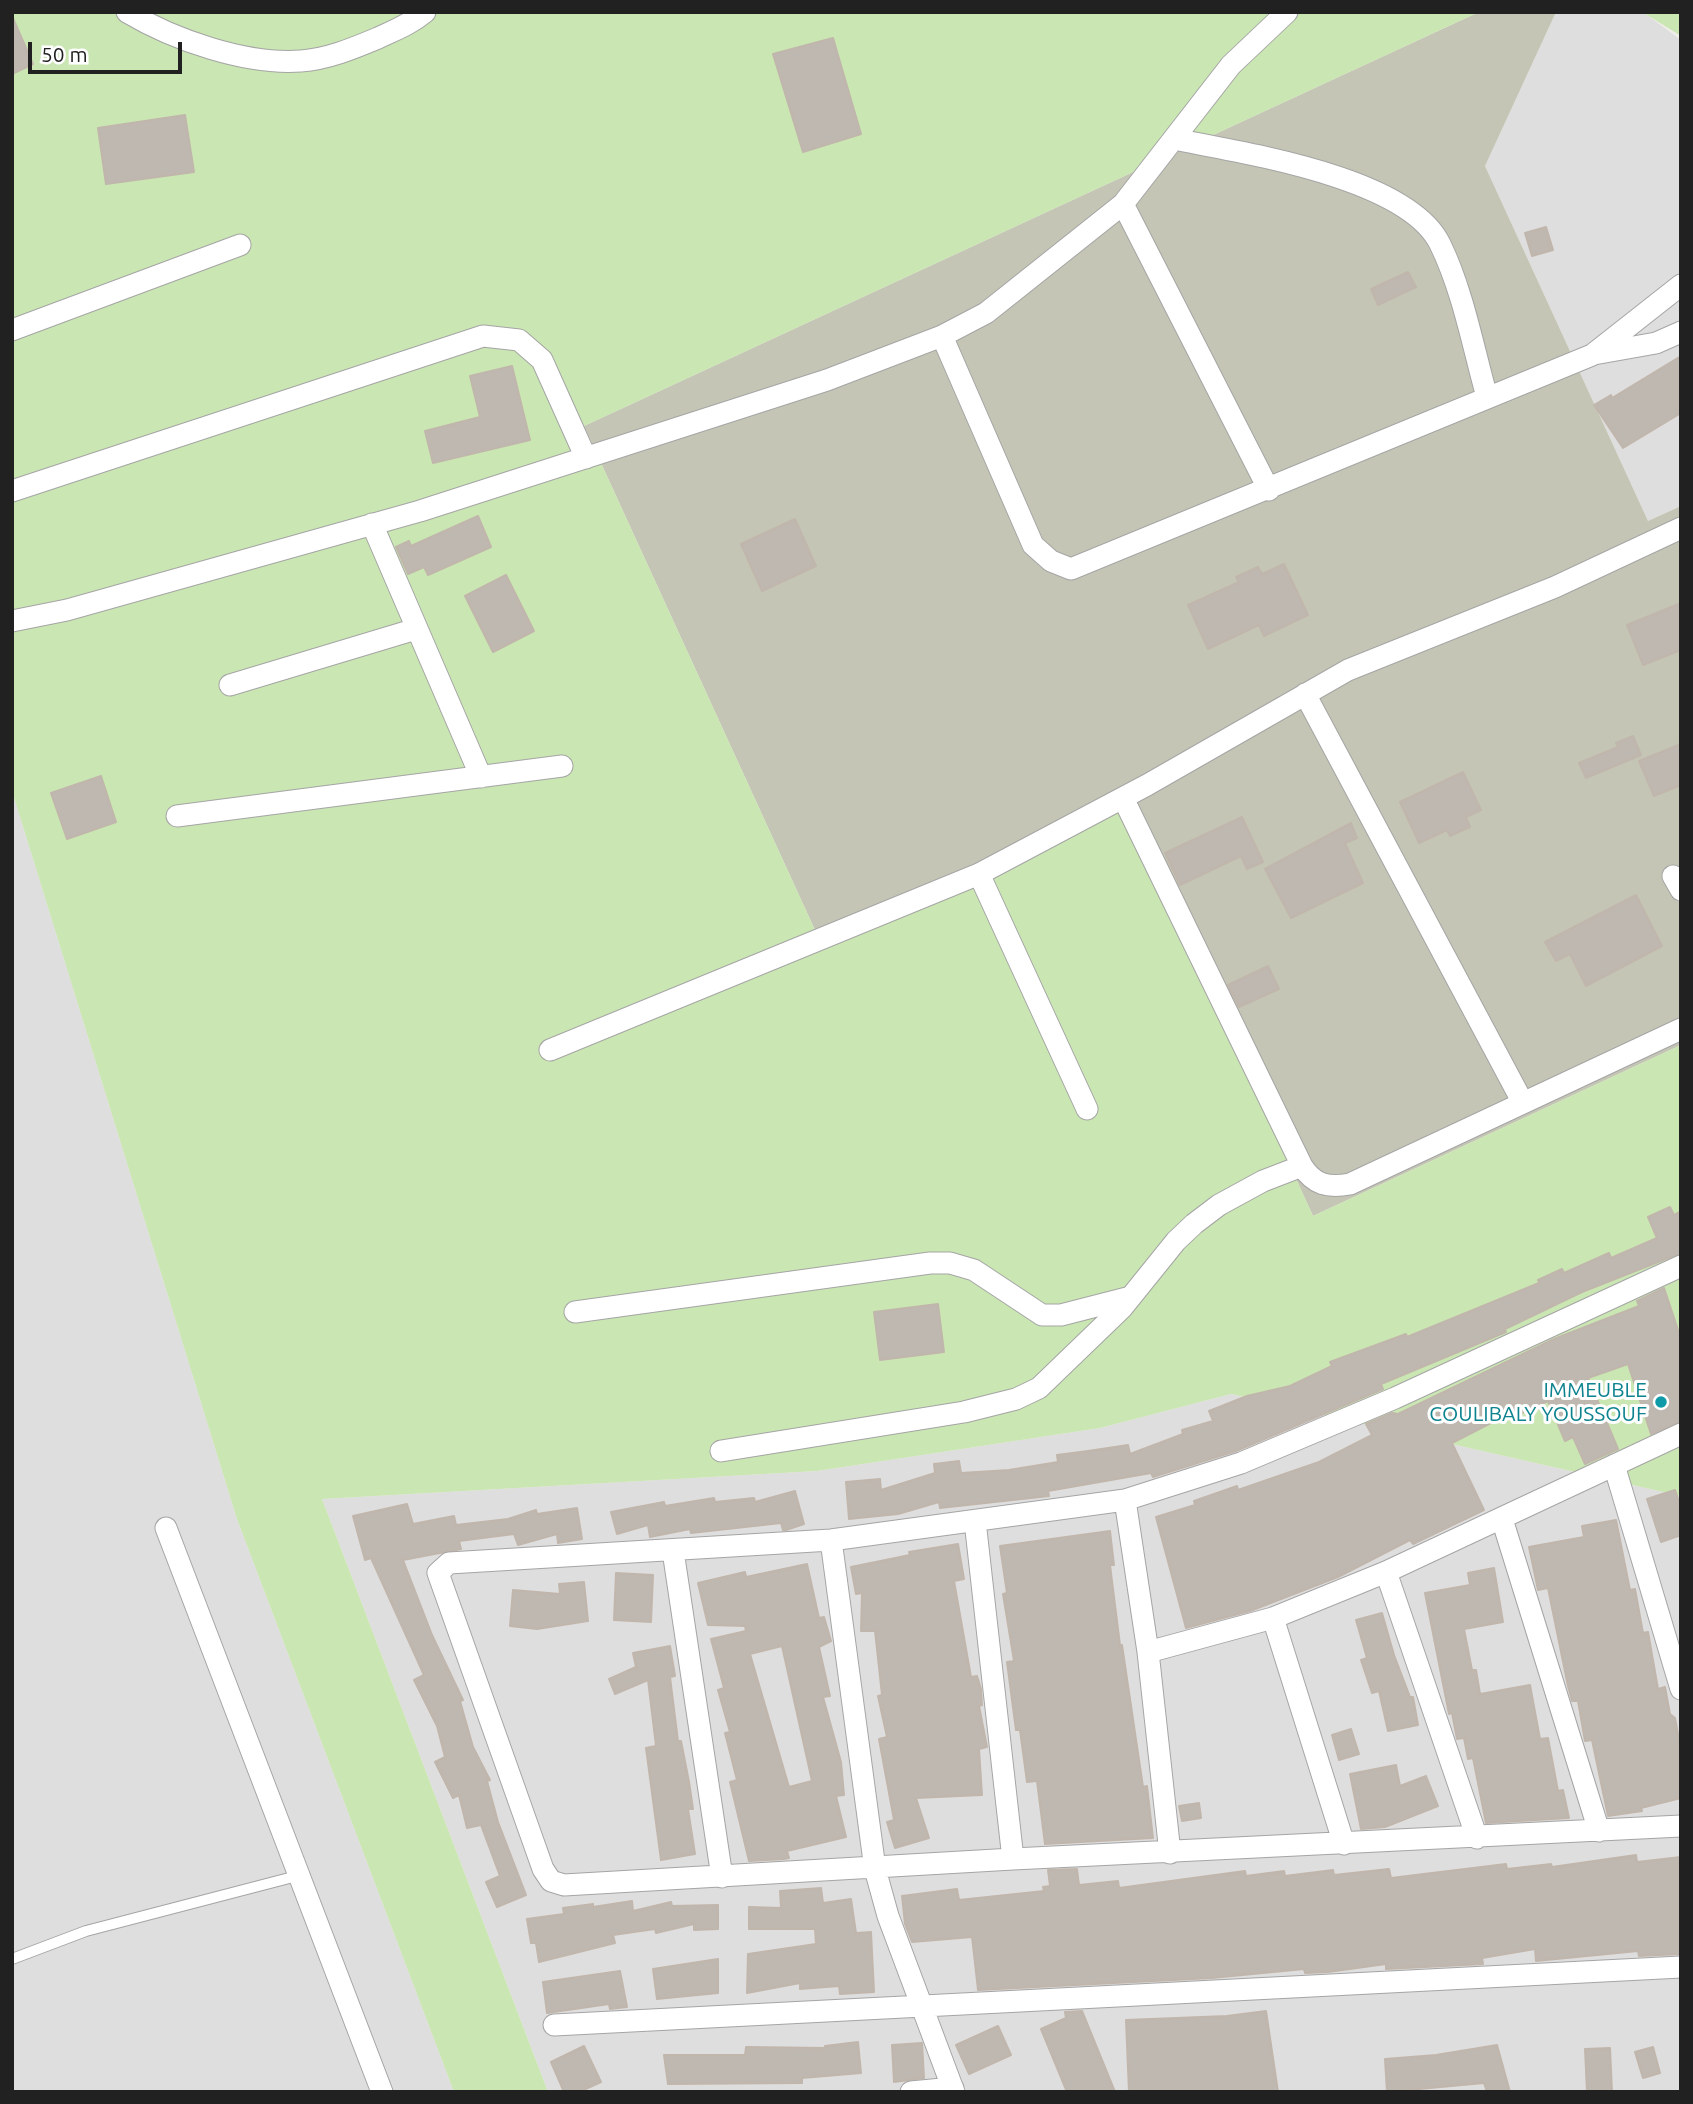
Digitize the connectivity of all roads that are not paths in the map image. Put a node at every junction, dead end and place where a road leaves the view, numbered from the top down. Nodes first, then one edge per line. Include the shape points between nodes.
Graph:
1 (127, 12) edge
2 (425, 12) edge
3 (1287, 12) edge
4 (1174, 139) junction
5 (1123, 204) junction
6 (240, 245) dead end
7 (1681, 285) edge
8 (12, 330) edge
9 (1681, 332) edge
10 (942, 336) junction
11 (1592, 355) junction
12 (1487, 397) junction
13 (586, 458) junction
14 (1269, 490) junction
15 (12, 491) edge
16 (372, 524) junction
17 (1681, 528) edge
18 (12, 621) edge
19 (416, 629) junction
20 (230, 685) dead end
21 (1305, 694) junction
22 (562, 766) dead end
23 (481, 777) junction
24 (1123, 798) junction
25 (177, 816) dead end
26 (979, 874) junction
27 (1681, 1030) edge
28 (550, 1050) dead end
29 (1522, 1101) junction
30 (1087, 1109) dead end
31 (1302, 1166) junction
32 (1681, 1266) edge
33 (1131, 1297) junction
34 (575, 1312) dead end
35 (1681, 1434) edge
36 (721, 1451) dead end
37 (1614, 1465) junction
38 (1125, 1500) junction
39 (1502, 1519) junction
40 (975, 1521) junction
41 (166, 1528) dead end
42 (831, 1539) junction
43 (673, 1551) junction
44 (1387, 1572) junction
45 (1273, 1618) junction
46 (1148, 1652) junction
47 (1681, 1689) edge
48 (1681, 1826) edge
49 (1599, 1831) junction
50 (1477, 1838) junction
51 (1344, 1843) junction
52 (1170, 1853) junction
53 (1013, 1859) junction
54 (876, 1869) junction
55 (297, 1876) junction
56 (722, 1877) junction
57 (12, 1959) edge
58 (1681, 1967) edge
59 (921, 2005) junction
60 (554, 2025) dead end
61 (953, 2090) edge
62 (382, 2092) edge
63 (911, 2092) edge

1 - 2 street via 195,45 270,60 302,61 345,52 412,23
3 - 4 street via 1231,65
4 - 5 street
4 - 12 street via 1301,167 1392,198 1421,218 1439,242 1454,281
5 - 10 street via 986,313
5 - 14 street
6 - 8 street
7 - 11 street
9 - 11 street via 1656,343
10 - 13 street via 827,380
10 - 14 street via 1033,545 1051,561 1071,569 1093,562
11 - 12 street
12 - 14 street
13 - 15 street via 542,360 519,340 483,336
13 - 16 street
16 - 18 street
16 - 19 street
17 - 21 street via 1556,587 1348,670
19 - 20 street
19 - 23 street
21 - 24 street
21 - 29 street
22 - 23 street
23 - 25 street
24 - 26 street
24 - 31 street
26 - 28 street
26 - 30 street
27 - 29 street
29 - 31 street via 1349,1184 1322,1185
31 - 33 street via 1219,1205 1176,1241
32 - 38 street via 1395,1398 1241,1463
33 - 34 street via 1061,1315 1042,1315 974,1270 930,1263
33 - 36 street via 1039,1388 1016,1399 964,1412
35 - 37 street
37 - 39 street
37 - 47 street
38 - 40 street
38 - 46 street
39 - 44 street
39 - 49 street
40 - 42 street
40 - 53 street
41 - 55 street
42 - 43 street
42 - 54 street
43 - 56 street
43 - 56 street via 449,1563 438,1573 551,1881 564,1885
44 - 45 street
44 - 50 street
45 - 46 street
45 - 51 street
46 - 52 street
48 - 49 street
49 - 50 street
50 - 51 street
51 - 52 street
52 - 53 street
53 - 54 street
54 - 56 street
54 - 59 street
55 - 57 lane via 86,1931
55 - 62 street
58 - 59 street
59 - 60 street
59 - 61 street
61 - 63 street

